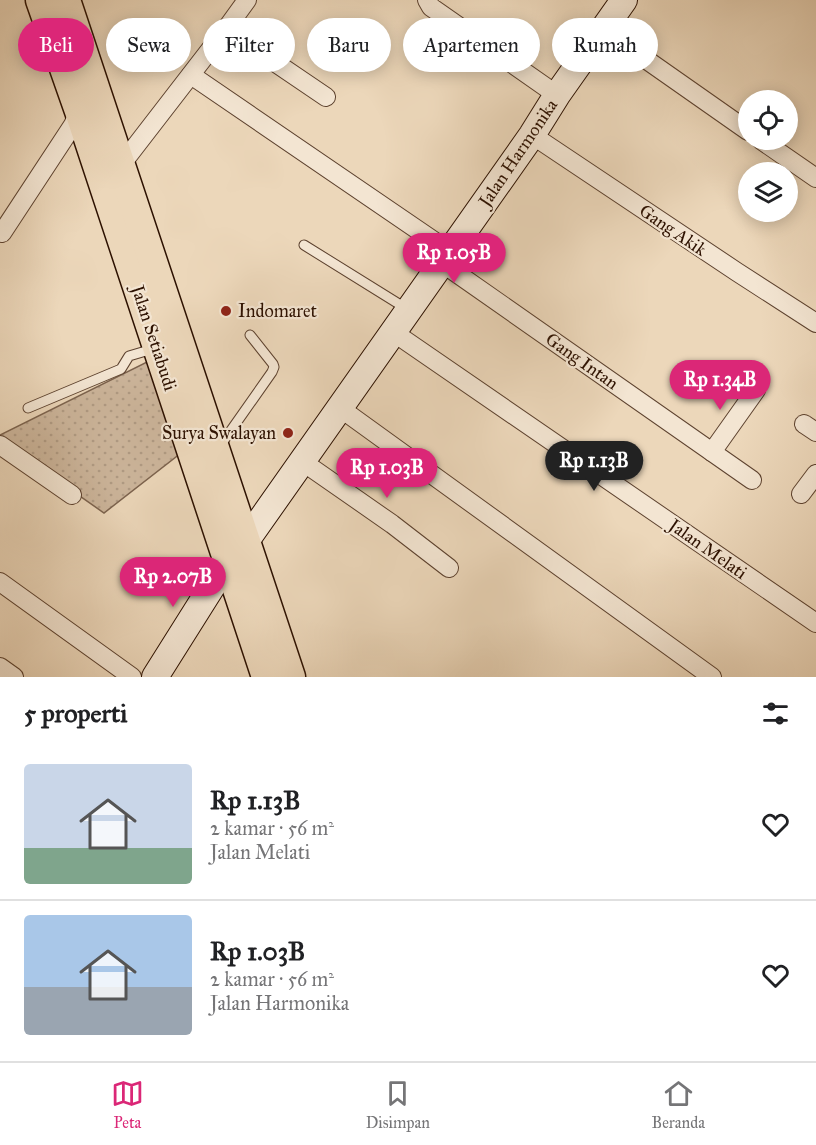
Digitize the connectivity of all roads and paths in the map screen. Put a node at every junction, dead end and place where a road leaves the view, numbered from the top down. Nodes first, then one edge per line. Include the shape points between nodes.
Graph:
1 (40, 0) edge
2 (247, 0) edge
3 (427, 0) edge
4 (624, 0) edge
5 (72, 10) edge
6 (234, 18) edge
7 (612, 18) edge
8 (203, 59) edge
9 (658, 68) edge
10 (289, 72) edge
11 (574, 72) edge
12 (191, 75) junction
13 (557, 95) junction
14 (326, 97) dead end
15 (79, 111) junction
16 (738, 124) edge
17 (532, 135) junction
18 (775, 150) edge
19 (121, 165) junction
20 (816, 178) edge
21 (2, 233) dead end
22 (304, 245) dead end
23 (446, 257) junction
24 (409, 310) junction
25 (816, 323) edge
26 (393, 332) junction
27 (250, 335) dead end
28 (157, 348) junction
29 (756, 390) dead end
30 (28, 408) dead end
31 (340, 408) junction
32 (0, 445) edge
33 (216, 451) junction
34 (712, 452) junction
35 (303, 462) junction
36 (816, 474) edge
37 (752, 480) dead end
38 (801, 494) dead end
39 (72, 495) dead end
40 (237, 551) junction
41 (449, 568) dead end
42 (0, 582) edge
43 (816, 623) edge
44 (0, 667) edge
45 (691, 671) edge
46 (14, 677) edge
47 (132, 677) edge
48 (155, 677) edge
49 (266, 677) edge
50 (291, 677) edge
51 (712, 677) edge

1 - 15 main road, Jalan Setiabudi
2 - 6 street
3 - 13 street via 431,7
4 - 7 street, Jalan Harmonika
5 - 19 main road, Jalan Setiabudi
8 - 12 street
9 - 16 street
10 - 14 street
11 - 13 street, Jalan Harmonika
12 - 19 street
12 - 23 street, Gang Intan
13 - 17 street, Jalan Harmonika
15 - 21 street
15 - 28 main road, Jalan Setiabudi
17 - 23 street, Jalan Harmonika
17 - 25 street, Gang Akik
18 - 20 street
19 - 33 main road, Jalan Setiabudi
22 - 24 lane
23 - 24 street, Jalan Harmonika
23 - 34 street, Gang Intan
24 - 26 street, Jalan Harmonika
26 - 31 street, Jalan Harmonika
26 - 43 street, Jalan Melati
27 - 33 lane via 274,367
28 - 30 lane via 129,356 121,369
28 - 40 main road, Jalan Setiabudi
29 - 34 street
31 - 35 street, Jalan Harmonika
31 - 45 street
32 - 39 street
33 - 40 main road, Jalan Setiabudi
34 - 37 street, Gang Intan
35 - 40 street, Jalan Harmonika
35 - 41 street
36 - 38 street
40 - 48 street, Jalan Harmonika
40 - 49 main road, Jalan Setiabudi
40 - 50 main road, Jalan Setiabudi
42 - 47 street
44 - 46 street
45 - 51 street

